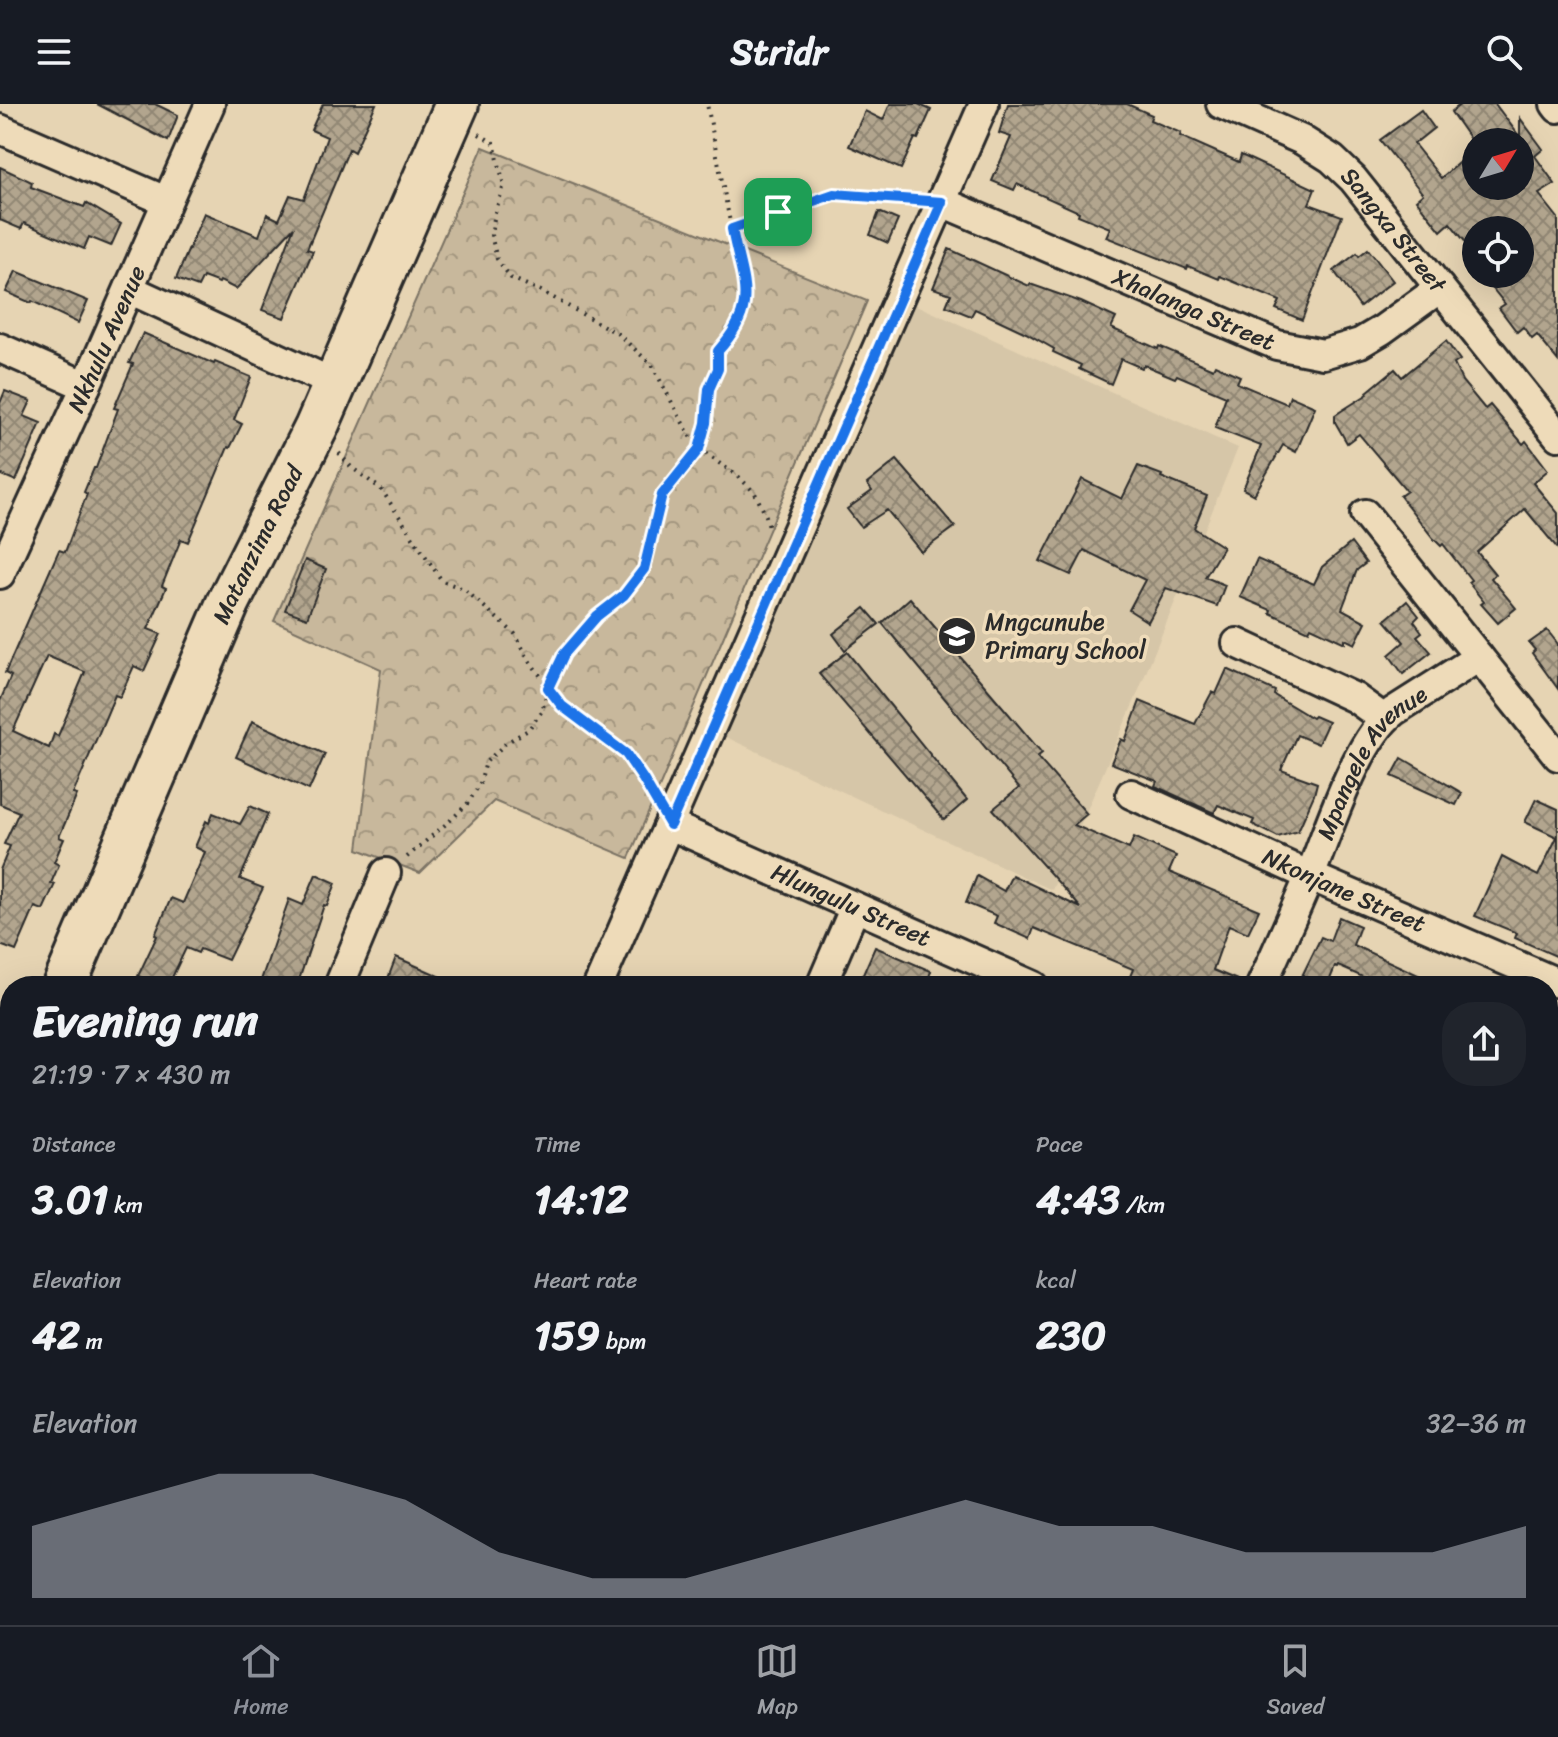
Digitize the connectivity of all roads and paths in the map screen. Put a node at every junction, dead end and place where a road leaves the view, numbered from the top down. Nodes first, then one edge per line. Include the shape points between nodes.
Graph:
1 (210, 104) edge
2 (457, 104) edge
3 (707, 104) edge
4 (984, 104) edge
5 (1221, 104) edge
6 (0, 129) edge
7 (494, 143) dead end
8 (166, 201) junction
9 (942, 202) junction
10 (732, 229) junction
11 (1440, 288) junction
12 (129, 289) junction
13 (0, 348) edge
14 (335, 384) junction
15 (86, 386) junction
16 (316, 428) junction
17 (1558, 436) edge
18 (699, 449) junction
19 (1365, 514) dead end
20 (781, 570) junction
21 (1, 571) edge
22 (1237, 643) dead end
23 (1479, 657) junction
24 (548, 688) junction
25 (1384, 719) junction
26 (1558, 756) edge
27 (1131, 794) dead end
28 (670, 825) junction
29 (386, 873) joint
30 (1310, 876) junction
31 (855, 907) junction
32 (68, 976) edge
33 (343, 976) edge
34 (602, 976) edge
35 (825, 976) edge
36 (1011, 976) edge
37 (1265, 976) edge
38 (1542, 976) edge

1 - 8 street, Nkhulu Avenue
2 - 14 street, Matanzima Road
3 - 10 path
4 - 9 street
5 - 11 street, Sangxa Street via 1332,159
6 - 8 street
7 - 18 path via 504,185 491,235 497,259 511,278 618,334 652,365
8 - 12 street, Nkhulu Avenue
9 - 10 path via 834,194
9 - 11 street, Xhalanga Street via 1277,345 1323,354 1360,343
9 - 20 street
10 - 18 path via 746,302 732,336 718,351
11 - 17 street, Sangxa Street
12 - 14 street
12 - 15 street, Nkhulu Avenue
13 - 15 street
14 - 16 street, Matanzima Road
15 - 21 street, Nkhulu Avenue
16 - 24 path via 351,467 381,489 442,581 464,589 515,634
16 - 32 street, Matanzima Road via 228,603
18 - 20 path via 755,493
18 - 24 path via 662,495 644,569 564,654
19 - 23 street
20 - 28 street
22 - 25 street via 1355,698
23 - 25 street, Mpangele Avenue
23 - 26 street
24 - 28 path via 562,706 626,754
24 - 29 path via 542,711 528,730 486,762 469,802
25 - 30 street, Mpangele Avenue via 1362,752
27 - 30 street, Nkonjane Street
28 - 31 street, Hlungulu Street
28 - 34 street
29 - 33 street
30 - 37 street, Mpangele Avenue
30 - 38 street, Nkonjane Street
31 - 35 street
31 - 36 street, Hlungulu Street

